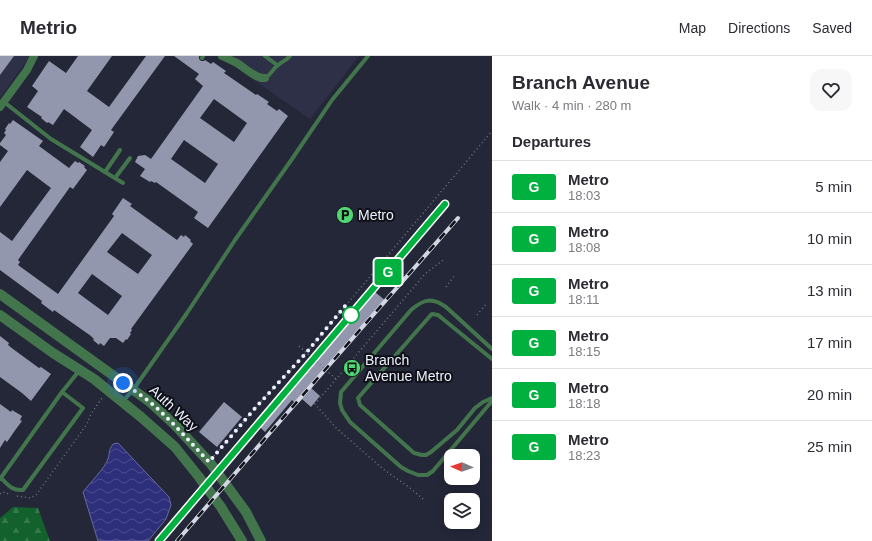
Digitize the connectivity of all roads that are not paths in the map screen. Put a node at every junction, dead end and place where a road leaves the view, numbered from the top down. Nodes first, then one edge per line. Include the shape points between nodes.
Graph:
1 (34, 56) edge
2 (41, 56) edge
3 (222, 56) edge
4 (266, 56) edge
5 (290, 56) edge
6 (368, 56) edge
7 (277, 65) junction
8 (27, 70) junction
9 (265, 78) joint
10 (2, 105) edge
11 (120, 150) dead end
12 (130, 158) dead end
13 (105, 172) junction
14 (115, 178) junction
15 (123, 183) dead end
16 (0, 294) edge
17 (0, 315) edge
18 (492, 349) edge
19 (492, 359) edge
20 (80, 370) junction
21 (133, 390) junction
22 (62, 392) junction
23 (492, 398) edge
24 (492, 401) edge
25 (123, 402) junction
26 (0, 478) edge
27 (242, 541) edge
28 (260, 541) edge

1 - 8 street
2 - 8 street
3 - 9 street via 257,77
4 - 7 lane
5 - 7 lane
6 - 21 lane via 332,100
7 - 9 lane
8 - 10 street
10 - 13 lane
11 - 13 lane
12 - 14 lane
13 - 14 lane
14 - 15 lane
16 - 21 street, Auth Way
17 - 20 street, Auth Way
18 - 24 lane via 446,307 430,300 422,302 410,310 341,392 340,402 350,422 401,467 423,476 433,471
19 - 23 lane via 438,315 432,314 358,401 414,452 426,455 457,430 475,408
20 - 22 lane
20 - 25 street, Auth Way
21 - 25 lane
21 - 28 street, Auth Way via 175,425 210,463 246,512
22 - 26 lane
22 - 26 lane via 83,408 23,490 16,490
25 - 27 street, Auth Way via 175,447 199,476

